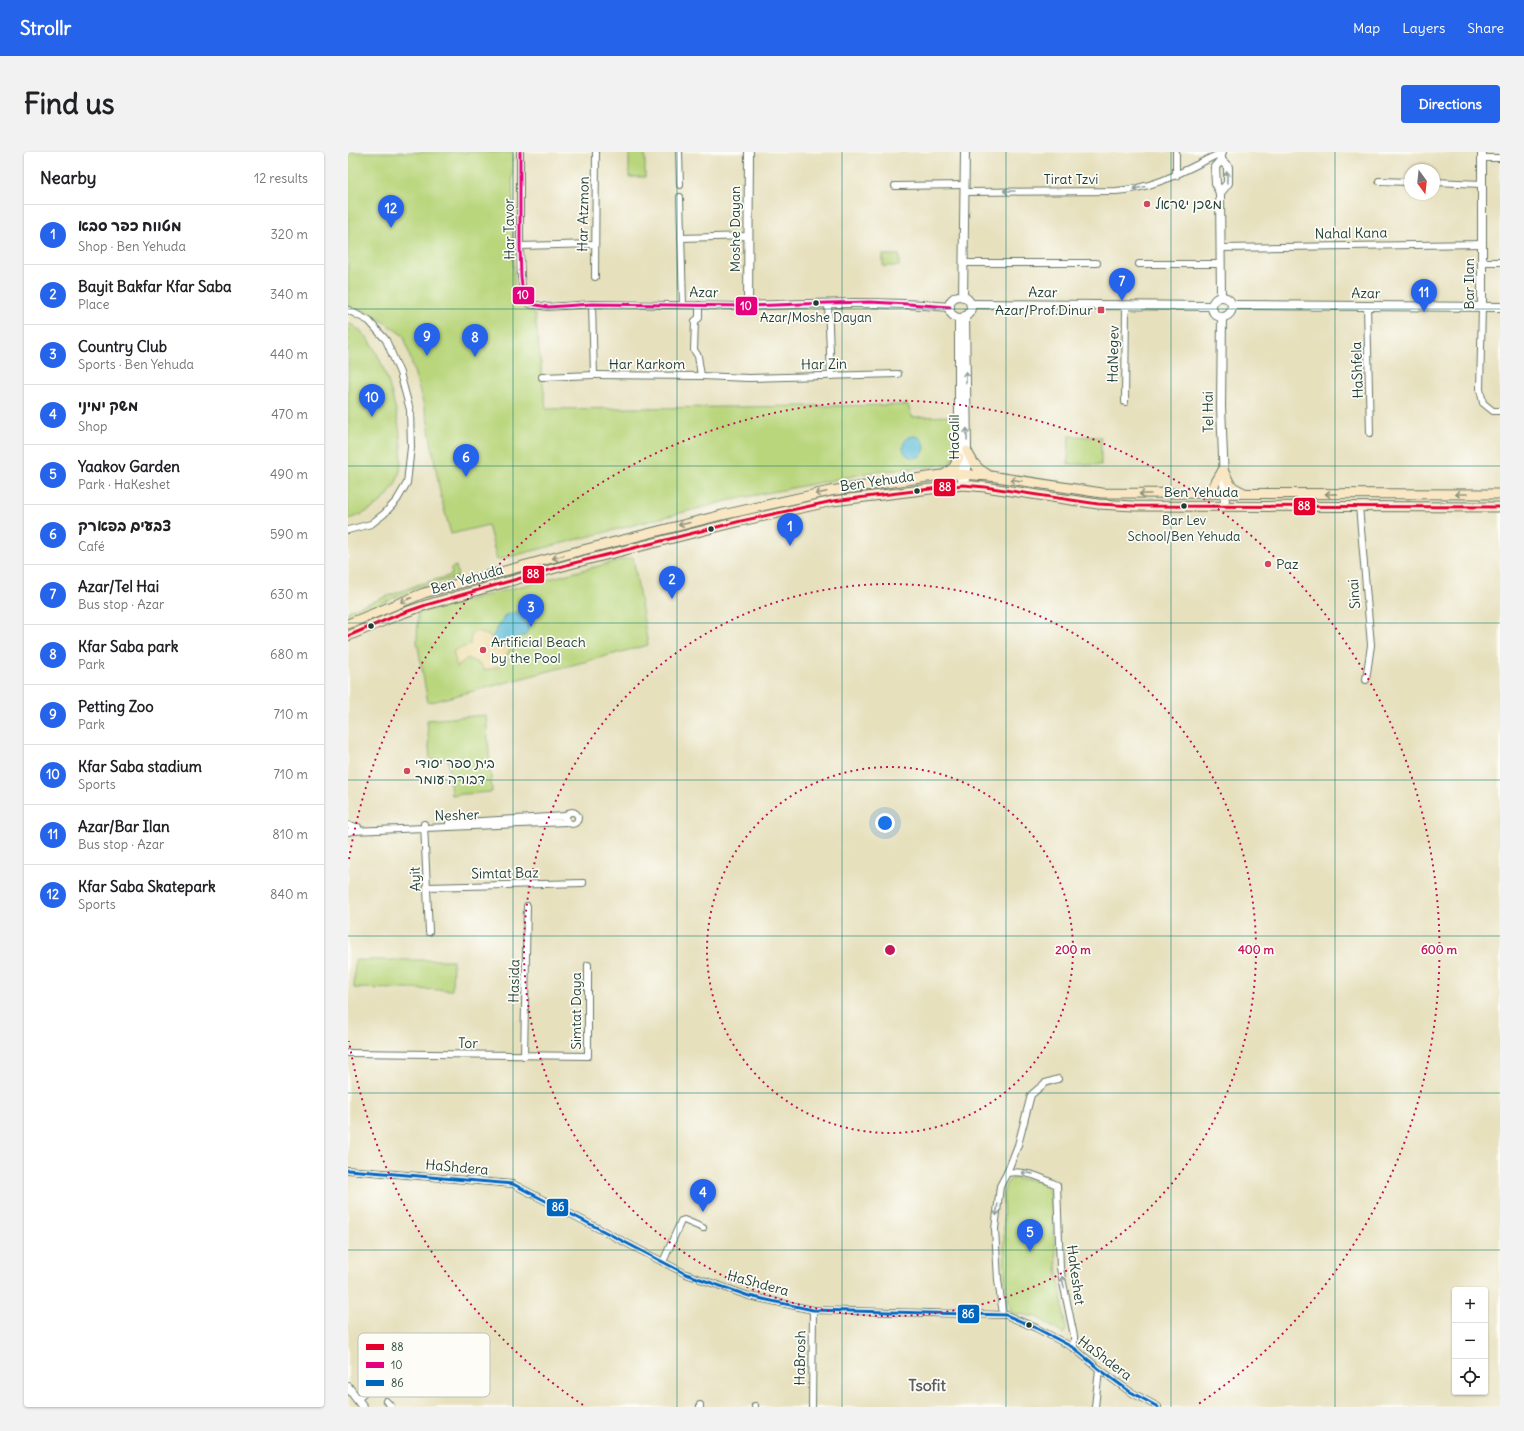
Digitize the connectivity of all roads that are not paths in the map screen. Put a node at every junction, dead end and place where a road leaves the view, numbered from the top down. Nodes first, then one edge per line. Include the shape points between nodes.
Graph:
1 (520, 152) edge
2 (596, 152) edge
3 (679, 152) edge
4 (749, 152) edge
5 (965, 152) edge
6 (1176, 152) edge
7 (1222, 154) edge
8 (1482, 155) edge
9 (1500, 158) edge
10 (1176, 176) junction
11 (1379, 181) dead end
12 (1404, 182) edge
13 (1440, 182) edge
14 (1482, 184) junction
15 (680, 185) dead end
16 (895, 186) dead end
17 (965, 188) junction
18 (1220, 193) junction
19 (680, 197) dead end
20 (748, 236) junction
21 (681, 238) junction
22 (595, 244) junction
23 (1482, 244) junction
24 (520, 246) junction
25 (1220, 248) junction
26 (1482, 262) junction
27 (1500, 262) edge
28 (964, 263) junction
29 (1097, 263) dead end
30 (1139, 264) dead end
31 (1220, 264) junction
32 (595, 277) dead end
33 (1221, 296) junction
34 (963, 297) junction
35 (828, 302) junction
36 (530, 304) joint
37 (592, 304) junction
38 (682, 304) junction
39 (970, 304) junction
40 (699, 305) junction
41 (1233, 305) junction
42 (748, 306) junction
43 (1126, 306) junction
44 (1212, 306) junction
45 (1367, 306) junction
46 (950, 307) junction
47 (1482, 307) junction
48 (1500, 307) edge
49 (348, 310) edge
50 (962, 317) junction
51 (1222, 317) junction
52 (898, 374) dead end
53 (594, 375) junction
54 (701, 376) junction
55 (831, 376) junction
56 (542, 377) dead end
57 (1125, 402) dead end
58 (1500, 411) edge
59 (1370, 433) dead end
60 (967, 451) junction
61 (959, 457) junction
62 (1223, 470) junction
63 (963, 474) junction
64 (942, 475) junction
65 (990, 476) junction
66 (963, 485) junction
67 (1203, 494) junction
68 (1224, 494) junction
69 (1248, 494) junction
70 (1500, 494) edge
71 (1225, 506) junction
72 (1358, 506) junction
73 (1500, 506) edge
74 (348, 530) edge
75 (348, 624) edge
76 (348, 636) edge
77 (1366, 680) dead end
78 (566, 819) dead end
79 (348, 825) edge
80 (425, 826) junction
81 (348, 832) edge
82 (584, 883) dead end
83 (427, 887) junction
84 (526, 906) dead end
85 (428, 932) dead end
86 (588, 965) dead end
87 (348, 1054) edge
88 (524, 1056) junction
89 (588, 1056) joint
90 (1058, 1079) dead end
91 (348, 1170) edge
92 (1007, 1173) junction
93 (703, 1228) dead end
94 (663, 1262) junction
95 (813, 1310) junction
96 (1003, 1314) junction
97 (1074, 1348) junction
98 (1099, 1369) junction
99 (348, 1387) edge
100 (360, 1397) edge
101 (357, 1400) junction
102 (363, 1407) edge
103 (812, 1407) edge
104 (1096, 1407) edge
105 (1158, 1407) edge

1 - 24 street, Har Tavor
2 - 22 street, Har Atzmon
3 - 15 street
4 - 20 street, Moshe Dayan
5 - 17 street
6 - 10 street
7 - 10 street, Tirat Tzvi
7 - 18 street via 1216,167 1216,184
18 -> 7 street via 1228,183 1228,167
8 - 9 street
8 - 14 street, Bar Ilan
10 -> 17 street, Tirat Tzvi via 1145,187 1121,191
11 - 12 street
13 - 14 street
14 - 23 street, Bar Ilan
16 - 17 street, Tirat Tzvi
17 - 28 street
18 - 25 street
19 - 21 street
20 - 21 street
20 - 42 street, Moshe Dayan
21 - 38 street
22 - 24 street
22 - 32 street, Har Atzmon
23 - 25 street, Nahal Kana
23 - 26 street, Bar Ilan
24 - 36 street, Har Tavor via 523,295
25 - 31 street
26 - 27 street
26 - 47 street, Bar Ilan
28 - 29 street
28 - 34 street
30 - 31 street
31 - 33 street
33 - 41 street
33 - 44 street via 1214,300
34 - 39 street
34 - 46 street via 954,299
35 - 42 street, Azar
35 - 46 street, Azar
35 - 55 street
36 - 37 street, Azar via 548,307
37 - 38 street, Azar
37 - 53 street, Har Karkom
38 - 40 street, Azar
39 - 43 street, Azar
39 - 50 street via 969,313
40 - 42 street, Azar
40 - 54 street via 699,318 695,321 694,350 698,356
41 - 45 street, Azar
41 - 51 street via 1229,314
43 - 44 street, Azar
43 - 57 street, HaNegev
44 - 51 street via 1213,313
45 - 47 street, Azar
45 - 59 street, HaShfela
46 - 50 street via 951,313
47 - 48 street, Azar
47 - 58 street, Bar Ilan via 1480,389 1483,402 1493,411
49 - 74 street via 369,321 386,340 400,373 410,410 411,447 407,483 397,500 371,524
60 -> 50 street, HaGalil
50 - 61 street, HaGalil
51 - 62 street, Tel Hai
52 - 55 street, Har Zin
53 - 54 street, Har Karkom
53 - 56 street, Har Karkom
54 - 55 street, Har Zin
60 - 63 street, HaGalil
60 - 65 main road via 979,470
61 - 63 street, HaGalil
61 - 64 main road via 954,467
62 - 67 main road via 1213,486
62 - 68 street, Tel Hai
62 - 69 main road via 1231,486
63 - 64 main road, Ben Yehuda
63 - 65 main road, Ben Yehuda
63 - 66 street, HaGalil
64 -> 75 main road, Ben Yehuda via 830,491 733,512 424,593
67 -> 65 main road, Ben Yehuda via 1102,493
66 - 71 main road, Ben Yehuda via 985,486 1098,504
66 - 76 main road, Ben Yehuda via 833,501 748,519 570,564 426,605
67 - 68 main road, Ben Yehuda
68 - 69 main road, Ben Yehuda
68 - 71 street, Tel Hai
70 -> 69 main road, Ben Yehuda
71 - 72 main road, Ben Yehuda
72 - 73 main road, Ben Yehuda
72 - 77 street, Sinai via 1371,645
78 - 80 street, Nesher
79 - 80 street, Nesher
80 - 81 street, Nesher
80 - 83 street, Ayit
82 - 83 street, Simtat Baz
83 - 85 street, Ayit
84 - 88 street, Hasida
86 - 89 street, Simtat Daya
87 - 88 street, Tor
88 - 89 street, Tor
90 - 92 street via 1045,1083 1031,1095 1018,1145
91 - 94 street, HaShdera via 513,1184
92 -> 96 street via 1000,1186 994,1229
97 -> 92 street, HaKeshet via 1074,1336 1060,1268 1057,1185 1033,1174
93 - 94 street via 681,1221
94 - 95 street, HaShdera via 686,1274 749,1296
95 - 96 street, HaShdera
95 - 103 street, HaBrosh
96 - 97 street, HaShdera
97 - 98 street, HaShdera
98 - 104 street
98 - 105 street, HaShdera via 1129,1391
99 - 101 street
100 - 101 street
101 - 102 street

